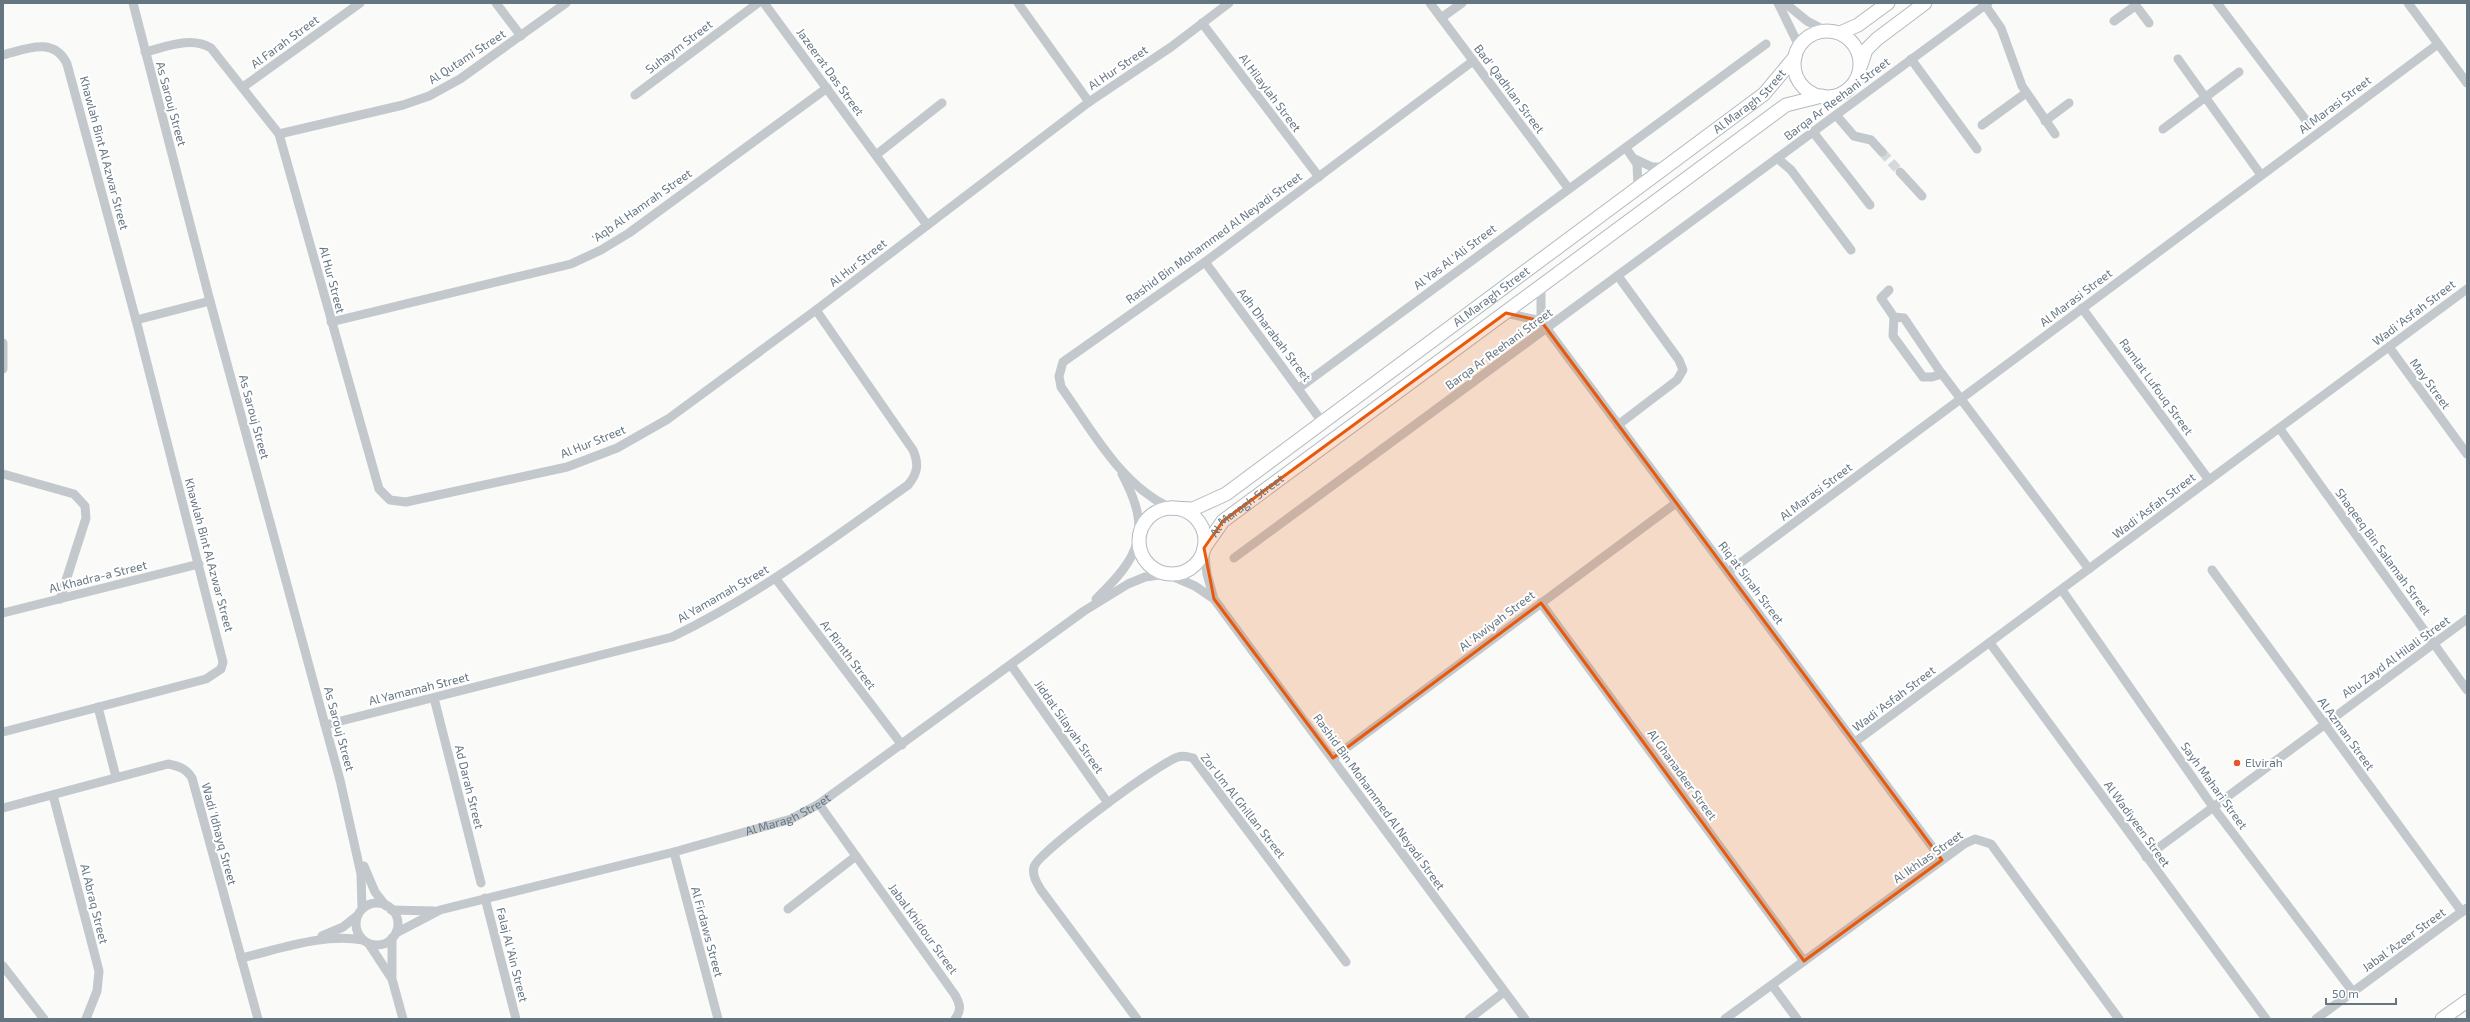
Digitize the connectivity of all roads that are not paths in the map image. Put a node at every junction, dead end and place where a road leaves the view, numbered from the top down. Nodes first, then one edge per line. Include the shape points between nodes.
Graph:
1 (133, 3) edge
2 (360, 3) edge
3 (496, 3) edge
4 (566, 3) edge
5 (758, 3) edge
6 (764, 3) edge
7 (1018, 3) edge
8 (1229, 3) edge
9 (1430, 3) edge
10 (1462, 3) edge
11 (1778, 3) edge
12 (1786, 3) edge
13 (1888, 3) edge
14 (1925, 3) edge
15 (2217, 3) edge
16 (2408, 3) edge
17 (1986, 4) edge
18 (2134, 5) edge
19 (1441, 18) junction
20 (2114, 21) dead end
21 (1202, 23) junction
22 (2148, 24) dead end
23 (1826, 31) junction
24 (1840, 33) junction
25 (521, 36) junction
26 (1766, 44) dead end
27 (2438, 44) junction
28 (145, 52) junction
29 (1797, 52) junction
30 (3, 55) edge
31 (1911, 59) junction
32 (2178, 59) dead end
33 (1473, 61) junction
34 (1859, 69) junction
35 (2239, 72) dead end
36 (2467, 84) edge
37 (243, 87) junction
38 (827, 88) junction
39 (2026, 93) junction
40 (635, 95) dead end
41 (1822, 96) junction
42 (2206, 97) junction
43 (1089, 102) junction
44 (942, 103) dead end
45 (2069, 103) dead end
46 (1836, 115) junction
47 (2045, 120) junction
48 (2308, 123) dead end
49 (1982, 125) dead end
50 (2163, 129) dead end
51 (1813, 132) junction
52 (279, 134) junction
53 (2055, 134) dead end
54 (1626, 148) junction
55 (1977, 149) dead end
56 (1882, 152) tunnel mouth
57 (876, 155) junction
58 (1778, 158) junction
59 (1635, 159) junction
60 (1664, 167) junction
61 (1900, 172) tunnel mouth
62 (2261, 175) junction
63 (1319, 177) junction
64 (1638, 186) junction
65 (1570, 189) junction
66 (1922, 196) dead end
67 (1870, 205) dead end
68 (927, 225) junction
69 (1851, 250) dead end
70 (1205, 262) junction
71 (1618, 276) junction
72 (1541, 286) junction
73 (2467, 289) edge
74 (1889, 290) dead end
75 (210, 301) junction
76 (2082, 308) junction
77 (816, 310) junction
78 (1506, 313) junction
79 (1894, 317) junction
80 (136, 320) junction
81 (1541, 320) junction
82 (331, 322) junction
83 (1546, 328) junction
84 (3, 343) edge
85 (2389, 347) junction
86 (3, 369) edge
87 (1942, 374) junction
88 (1299, 388) junction
89 (1961, 398) junction
90 (1323, 422) junction
91 (1618, 425) junction
92 (2280, 429) junction
93 (2467, 454) edge
94 (1115, 463) junction
95 (3, 474) edge
96 (2209, 480) junction
97 (1676, 503) junction
98 (1171, 508) junction
99 (1140, 534) junction
100 (1204, 548) junction
101 (1234, 558) dead end
102 (199, 564) junction
103 (2089, 570) junction
104 (2212, 570) dead end
105 (1728, 572) junction
106 (1167, 574) junction
107 (776, 578) junction
108 (2062, 590) junction
109 (60, 599) junction
110 (1214, 599) junction
111 (1542, 603) junction
112 (1084, 610) junction
113 (3, 613) edge
114 (2467, 619) edge
115 (1990, 643) junction
116 (2434, 643) junction
117 (1011, 665) junction
118 (2467, 690) edge
119 (434, 698) junction
120 (98, 708) junction
121 (325, 725) junction
122 (2324, 725) junction
123 (3, 732) edge
124 (1855, 742) junction
125 (902, 745) junction
126 (1333, 758) junction
127 (116, 777) junction
128 (53, 795) junction
129 (1108, 803) junction
130 (819, 804) junction
131 (2213, 807) junction
132 (3, 808) edge
133 (354, 836) junction
134 (674, 852) junction
135 (856, 856) junction
136 (2146, 857) junction
137 (1942, 860) junction
138 (481, 883) dead end
139 (485, 898) junction
140 (389, 908) junction
141 (788, 909) dead end
142 (440, 910) junction
143 (2464, 910) edge
144 (360, 912) junction
145 (394, 936) junction
146 (310, 942) junction
147 (366, 942) junction
148 (241, 958) junction
149 (1804, 961) junction
150 (1346, 962) dead end
151 (4, 969) edge
152 (392, 979) junction
153 (1772, 985) junction
154 (1504, 992) junction
155 (2353, 992) junction
156 (2467, 1001) edge
157 (44, 1019) edge
158 (86, 1019) edge
159 (258, 1019) edge
160 (403, 1019) edge
161 (516, 1019) edge
162 (718, 1019) edge
163 (955, 1019) edge
164 (1137, 1019) edge
165 (1469, 1019) edge
166 (1525, 1019) edge
167 (1725, 1019) edge
168 (1797, 1019) edge
169 (2119, 1019) edge
170 (2266, 1019) edge
171 (2316, 1019) edge
172 (2442, 1019) edge

1 - 28 street, As Sarouj Street
2 - 37 street, Al Farah Street
3 - 25 street
4 - 25 street, Al Qutami Street
5 - 40 street, Suhaym Street
6 - 38 street, Jazeerat Das Street
7 - 43 street
8 - 21 street, Al Hur Street
9 - 19 street, Bad' Qadhlan Street
10 - 19 street
11 - 29 street
12 - 23 street via 1807,21
13 - 24 street via 1858,25
14 - 34 street via 1866,50
15 - 48 street
16 - 27 street
17 - 31 street, Barqa Ar Reehani Street
17 - 39 street via 2001,28
18 - 20 street
18 - 22 street
19 - 33 street, Bad' Qadhlan Street
21 - 43 street, Al Hur Street
21 - 63 street, Al Hilaylah Street
23 - 24 street
23 - 29 street via 1806,38
24 - 34 street via 1856,48 1860,59
25 - 52 street, Al Qutami Street via 460,79 429,96 403,105
26 - 54 street, Al Yas Al 'Ali Street
27 - 36 street
27 - 62 street, Al Marasi Street
28 - 37 street, Al Hur Street via 186,43 201,44 211,48
28 - 75 street, As Sarouj Street
29 - 41 street via 1796,73 1803,87
29 - 60 street, Al Maragh Street via 1764,94
30 - 80 street, Khawlah Bint Al Azwar Street via 43,45 53,47 63,54
31 - 46 street, Barqa Ar Reehani Street
31 - 55 street
32 - 42 street
33 - 63 street, Rashid Bin Mohammed Al Neyadi Street
33 - 65 street, Bad' Qadhlan Street
34 - 41 street via 1850,87 1842,93
35 - 42 street
37 - 52 street, Al Hur Street
38 - 57 street, Jazeerat Das Street
38 - 82 street, 'Aqb Al Hamrah Street via 628,233 589,255 550,270
39 - 47 street
39 - 49 street
41 - 72 street, Al Maragh Street via 1786,105
42 - 50 street
42 - 62 street
43 - 68 street, Al Hur Street
44 - 57 street
45 - 47 street
46 - 51 street, Barqa Ar Reehani Street
46 - 56 street via 1854,136 1871,140
47 - 53 street
51 - 58 street, Barqa Ar Reehani Street
51 - 67 street
52 - 82 street, Al Hur Street
54 - 59 street
54 - 65 street, Al Yas Al 'Ali Street
57 - 68 street, Jazeerat Das Street
58 - 69 street via 1791,170
58 - 71 street, Barqa Ar Reehani Street
59 - 60 street via 1652,167
59 - 64 street via 1639,175
60 - 64 street, Al Maragh Street
61 - 66 street
62 - 76 street, Al Marasi Street
63 - 70 street, Rashid Bin Mohammed Al Neyadi Street
64 - 90 street, Al Maragh Street
65 - 88 street, Al Yas Al 'Ali Street
68 - 77 street, Al Hur Street
70 - 88 street, Adh Dharabah Street
70 - 94 street, Rashid Bin Mohammed Al Neyadi Street via 1063,362 1059,376 1061,387
71 - 83 street, Barqa Ar Reehani Street
71 - 91 street via 1679,360 1683,370 1676,380
72 - 78 street, Al Maragh Street
72 - 81 street
73 - 85 street, Wadi 'Asfah Street
74 - 79 street via 1881,298
75 - 80 street
75 - 121 street, As Sarouj Street
76 - 89 street, Al Marasi Street
76 - 96 street, Ramlat Lufouq Street
77 - 82 street, Al Hur Street via 668,419 617,448 567,466 398,502 390,500 379,489
77 - 107 street, Al Yamamah Street via 913,450 917,470 908,485
78 - 81 street
78 - 100 street, Al Maragh Street via 1223,521
79 - 87 street via 1904,318
79 - 87 street via 1893,336 1923,377 1932,378
80 - 102 street, Khawlah Bint Al Azwar Street
81 - 83 street, Riq'at Sinah Street
83 - 91 street, Riq'at Sinah Street
83 - 101 street, Barqa Ar Reehani Street
84 - 86 street
85 - 92 street, Wadi 'Asfah Street
85 - 93 street, May Street
87 - 89 street
88 - 90 street, Adh Dharabah Street
89 - 103 street
89 - 105 street, Al Marasi Street
90 - 98 street, Al Maragh Street via 1226,494 1193,509
91 - 97 street, Riq'at Sinah Street
92 - 96 street, Wadi 'Asfah Street
92 - 116 street, Shaqeeq Bin Salamah Street
94 - 98 street, Rashid Bin Mohammed Al Neyadi Street via 1147,495
94 - 99 street, Rashid Bin Mohammed Al Neyadi Street via 1136,504
95 - 109 street via 74,494 85,506 86,518
96 - 103 street, Wadi 'Asfah Street
97 - 105 street, Riq'at Sinah Street
97 - 111 street, Al 'Awiyah Street
98 - 99 street via 1157,512 1146,521
98 - 100 street via 1183,510 1201,525
99 - 106 street via 1139,548 1145,560 1154,569
99 - 112 street, Al Maragh Street via 1125,569
100 - 106 street via 1191,568 1180,573
100 - 110 street, Rashid Bin Mohammed Al Neyadi Street via 1207,574
102 - 109 street, Al Khadra-a Street
102 - 120 street, Khawlah Bint Al Azwar Street via 222,652 221,669 206,679
103 - 108 street, Wadi 'Asfah Street
104 - 122 street, Al Azman Street
105 - 124 street, Riq'at Sinah Street
106 - 110 street, Rashid Bin Mohammed Al Neyadi Street via 1195,586
106 - 112 street, Al Maragh Street via 1145,577 1128,584
107 - 119 street, Al Yamamah Street via 717,614 672,637
107 - 125 street, Ar Rimth Street
108 - 115 street, Wadi 'Asfah Street
108 - 131 street, Sayh Mahari Street
109 - 113 street, Al Khadra-a Street
110 - 126 street, Rashid Bin Mohammed Al Neyadi Street
111 - 126 street, Al 'Awiyah Street
111 - 149 street, Al Ghanadeer Street
112 - 117 street, Al Maragh Street
114 - 116 street, Abu Zayd Al Hilali Street
115 - 124 street, Wadi 'Asfah Street
115 - 136 street, Al Wadiyeen Street
116 - 118 street, Shaqeeq Bin Salamah Street
116 - 122 street, Abu Zayd Al Hilali Street
117 - 125 street, Al Maragh Street
117 - 129 street, Jiddat Silayah Street
119 - 121 street, Al Yamamah Street
119 - 138 street, Ad Darah Street
120 - 123 street, Khawlah Bint Al Azwar Street
120 - 127 street
121 - 133 street, As Sarouj Street
122 - 131 street, Abu Zayd Al Hilali Street
122 - 143 street, Al Azman Street
124 - 137 street, Riq'at Sinah Street
125 - 130 street, Al Maragh Street
126 - 154 street, Rashid Bin Mohammed Al Neyadi Street
127 - 128 street, Wadi 'Idhayq Street
127 - 148 street, Wadi 'Idhayq Street via 168,764 182,767 188,772 192,778
128 - 132 street, Wadi 'Idhayq Street
128 - 158 street, Al Abraq Street via 99,971 97,991
129 - 150 street, Zor Um Al Ghillan Street via 1177,757 1193,758
129 - 164 street, Zor Um Al Ghillan Street via 1044,853 1034,866 1034,878
130 - 134 street, Al Maragh Street via 791,819 762,829
130 - 135 street, Jabal Khidour Street
131 - 136 street, Abu Zayd Al Hilali Street
131 - 155 street, Sayh Mahari Street
133 - 140 street, As Sarouj Street via 369,881
133 - 144 street, As Sarouj Street via 363,887
134 - 139 street, Al Maragh Street
134 - 162 street, Al Firdaws Street
135 - 141 street
135 - 163 street, Jabal Khidour Street via 956,995 960,1010
136 - 170 street, Al Wadiyeen Street
137 - 149 street, Al Ikhlas Street
137 - 169 street, Al Ikhlas Street via 1975,839 1991,844
139 - 142 street, Al Maragh Street
139 - 161 street, Falaj Al 'Ain Street
140 - 142 street, Al Maragh Street
140 - 144 street via 374,904
140 - 145 street via 397,921
142 - 145 street, Al Maragh Street
143 - 155 street, Jabal 'Azeer Street
144 - 146 street via 343,927
144 - 147 street via 356,928
145 - 147 street via 382,945
145 - 152 street
146 - 147 street via 335,938
146 - 148 street
147 - 152 street
148 - 159 street, Wadi 'Idhayq Street
149 - 153 street, Al Ikhlas Street
151 - 157 street
152 - 160 street
153 - 167 street, Al Ikhlas Street
153 - 168 street
154 - 165 street
154 - 166 street, Rashid Bin Mohammed Al Neyadi Street
155 - 171 street, Jabal 'Azeer Street
156 - 172 street

